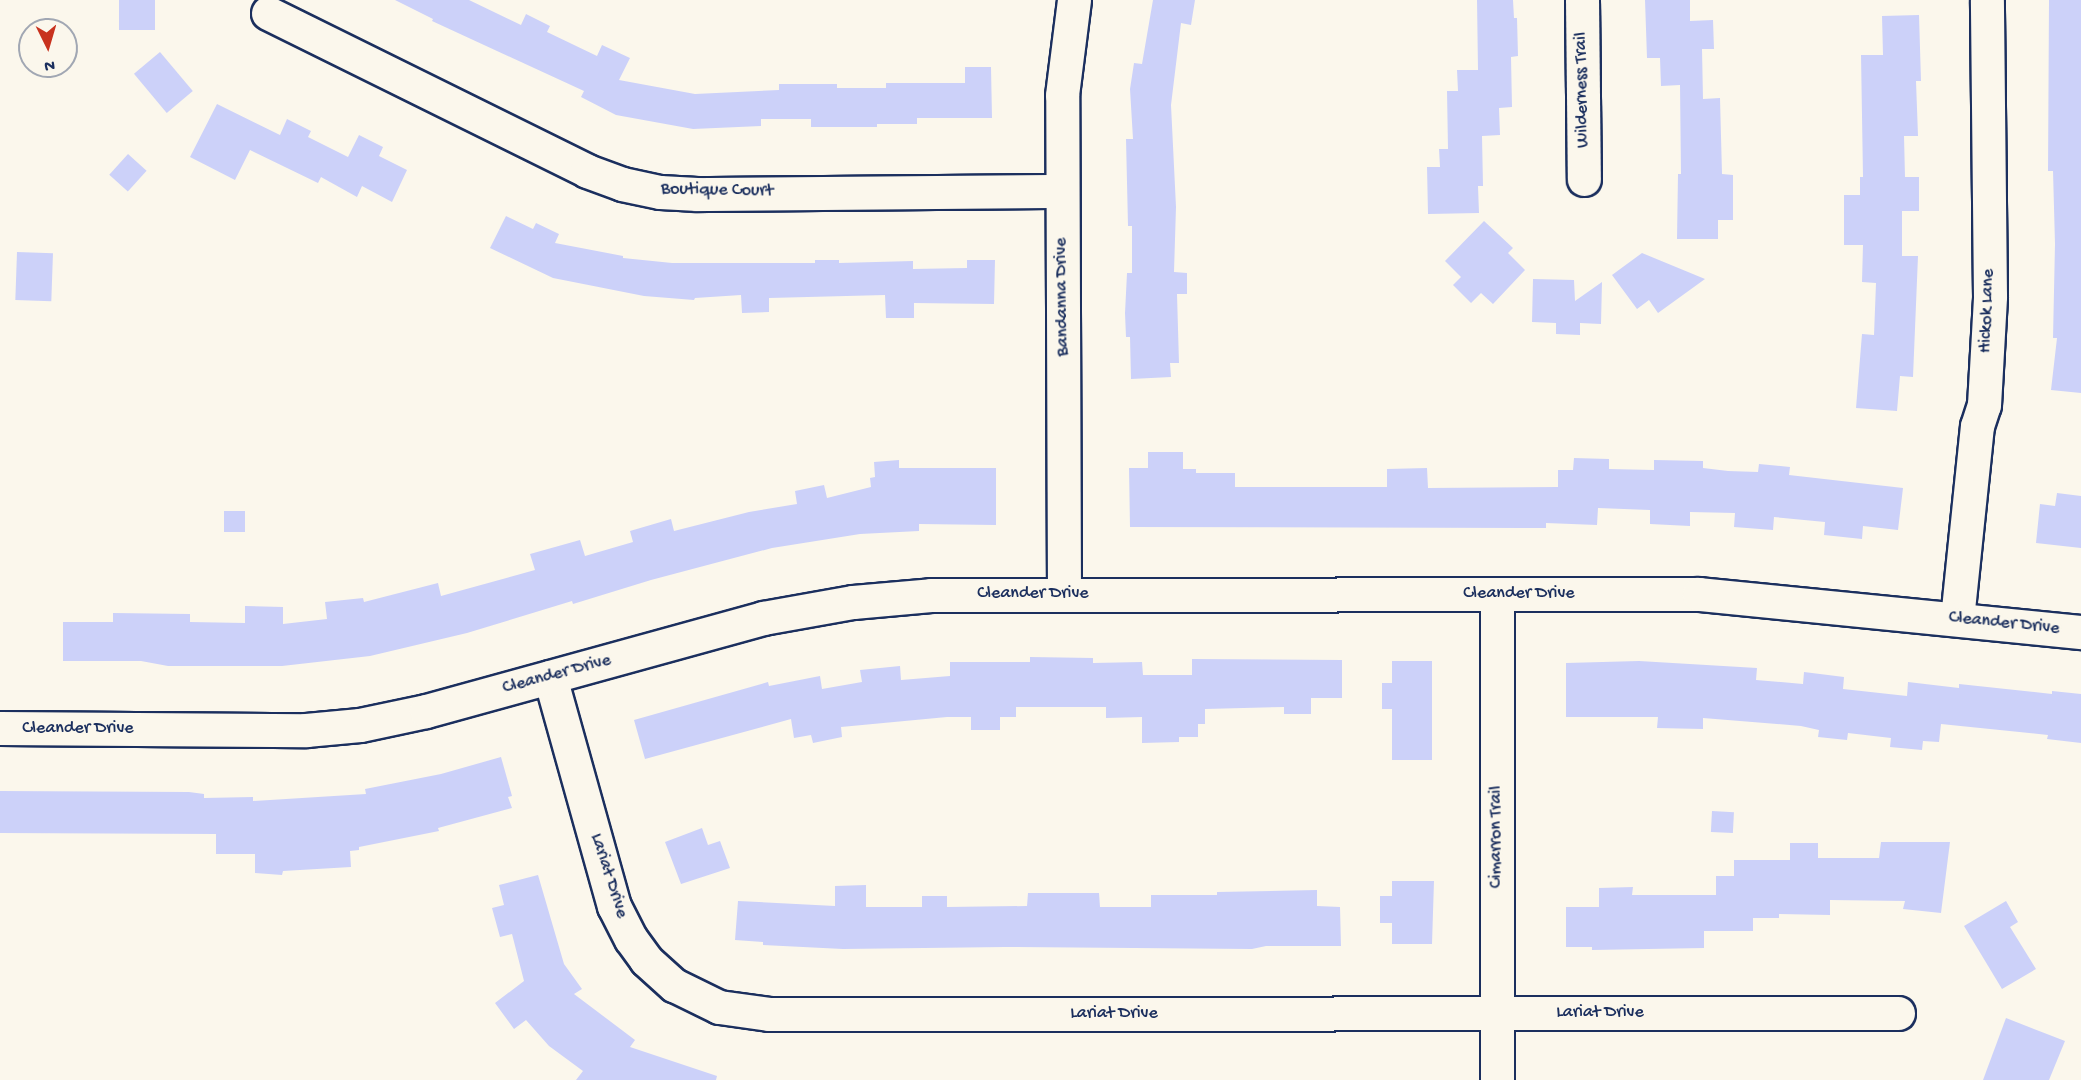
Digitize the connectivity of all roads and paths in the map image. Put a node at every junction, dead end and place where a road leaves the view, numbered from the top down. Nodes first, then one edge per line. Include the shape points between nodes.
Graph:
1 (1074, 0) edge
2 (1582, 0) edge
3 (1987, 0) edge
4 (268, 13) dead end
5 (1584, 179) dead end
6 (1062, 191) junction
7 (1064, 594) junction
8 (1497, 594) junction
9 (1957, 619) junction
10 (2081, 632) edge
11 (550, 677) junction
12 (0, 728) edge
13 (1497, 1013) junction
14 (1898, 1013) dead end
15 (1497, 1080) edge

1 - 6 street, Bandanna Drive via 1062,95
2 - 5 street, Wilderness Trail
3 - 9 street, Hickok Lane via 1990,296 1984,405 1977,426
4 - 6 street, Boutique Court via 587,171 622,184 697,194
6 - 7 street, Bandanna Drive
7 - 8 street, Cleander Drive
7 - 11 street, Cleander Drive via 931,595 853,602 763,618
8 - 9 street, Cleander Drive via 1699,594
8 - 13 street, Cimarron Trail
9 - 10 street, Cleander Drive
11 - 12 street, Cleander Drive via 426,711 306,730
11 - 13 street, Lariat Drive via 614,906 646,960 674,985 719,1007 769,1014
13 - 14 street, Lariat Drive
13 - 15 street, Cimarron Trail

